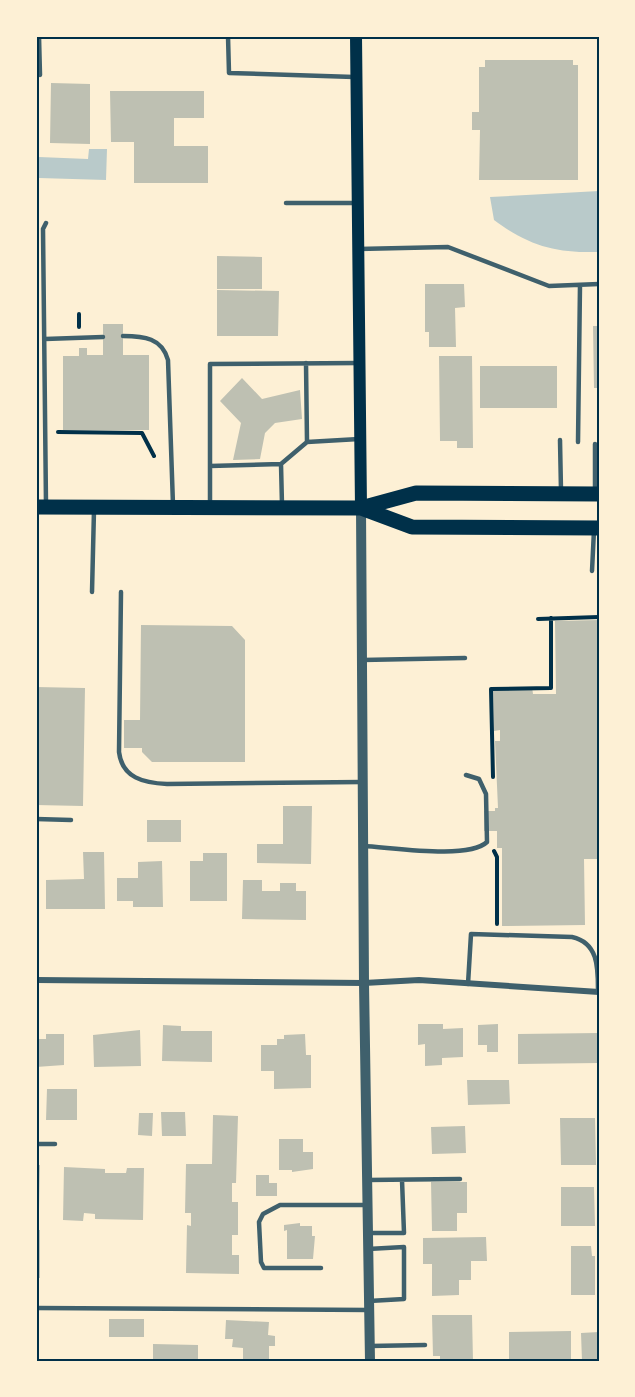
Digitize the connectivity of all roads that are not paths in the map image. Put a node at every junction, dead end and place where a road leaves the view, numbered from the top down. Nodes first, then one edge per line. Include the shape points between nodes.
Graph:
1 (39, 36) edge
2 (228, 36) edge
3 (356, 36) edge
4 (40, 75) dead end
5 (357, 77) junction
6 (286, 203) dead end
7 (358, 203) junction
8 (46, 223) dead end
9 (358, 249) junction
10 (580, 285) junction
11 (599, 285) edge
12 (123, 336) dead end
13 (103, 337) dead end
14 (45, 339) junction
15 (306, 363) junction
16 (359, 363) junction
17 (360, 439) junction
18 (560, 440) dead end
19 (307, 442) junction
20 (578, 442) dead end
21 (595, 444) dead end
22 (281, 464) junction
23 (210, 466) junction
24 (561, 494) junction
25 (597, 494) edge
26 (41, 507) edge
27 (94, 507) junction
28 (210, 507) junction
29 (173, 508) junction
30 (282, 508) junction
31 (361, 508) junction
32 (597, 528) edge
33 (592, 571) dead end
34 (92, 592) dead end
35 (121, 592) dead end
36 (465, 658) dead end
37 (362, 660) junction
38 (466, 775) dead end
39 (363, 782) junction
40 (36, 819) edge
41 (71, 820) dead end
42 (363, 846) junction
43 (36, 980) edge
44 (364, 983) junction
45 (468, 984) junction
46 (598, 992) edge
47 (36, 1144) edge
48 (55, 1144) dead end
49 (459, 1179) dead end
50 (367, 1180) junction
51 (402, 1180) junction
52 (368, 1204) junction
53 (368, 1233) junction
54 (368, 1249) junction
55 (321, 1268) dead end
56 (369, 1305) junction
57 (36, 1308) edge
58 (425, 1345) dead end
59 (370, 1346) junction
60 (370, 1361) edge

1 - 4 lane
2 - 5 lane via 229,72
3 - 5 main road
5 - 7 main road
6 - 7 lane
7 - 9 main road
8 - 14 lane
9 - 10 lane via 448,247 549,286
9 - 16 main road
10 - 11 lane
10 - 20 lane
12 - 29 lane via 157,341 168,360
13 - 14 lane
14 - 26 lane
15 - 16 lane
15 - 19 lane
15 - 23 lane via 210,364
16 - 17 main road
17 - 19 lane
17 - 31 main road
18 - 24 lane
19 - 22 lane
21 - 25 lane
22 - 23 lane
22 - 30 lane
23 - 28 lane
24 - 25 main road
24 - 31 main road via 416,493
26 - 27 main road
27 - 29 main road
27 - 34 lane
28 - 29 main road
28 - 30 main road
30 - 31 main road
31 - 32 main road via 412,527
31 - 37 street
32 - 33 lane
35 - 39 lane via 119,752 123,769 151,783
36 - 37 lane
37 - 39 street
38 - 42 lane via 479,779 486,794 487,842 466,850
39 - 42 street
40 - 41 lane
42 - 44 street
43 - 44 street
44 - 45 street via 419,980
44 - 50 street
45 - 46 street
45 - 46 lane via 471,934 580,939 594,951
47 - 48 lane
49 - 51 lane
50 - 51 lane
50 - 52 street
51 - 53 lane via 404,1233
52 - 53 street
52 - 55 lane via 280,1205 263,1214 259,1222 264,1268
53 - 54 street
54 - 56 street
54 - 56 lane via 404,1247 404,1299
56 - 57 lane
56 - 59 street
58 - 59 lane
59 - 60 street

